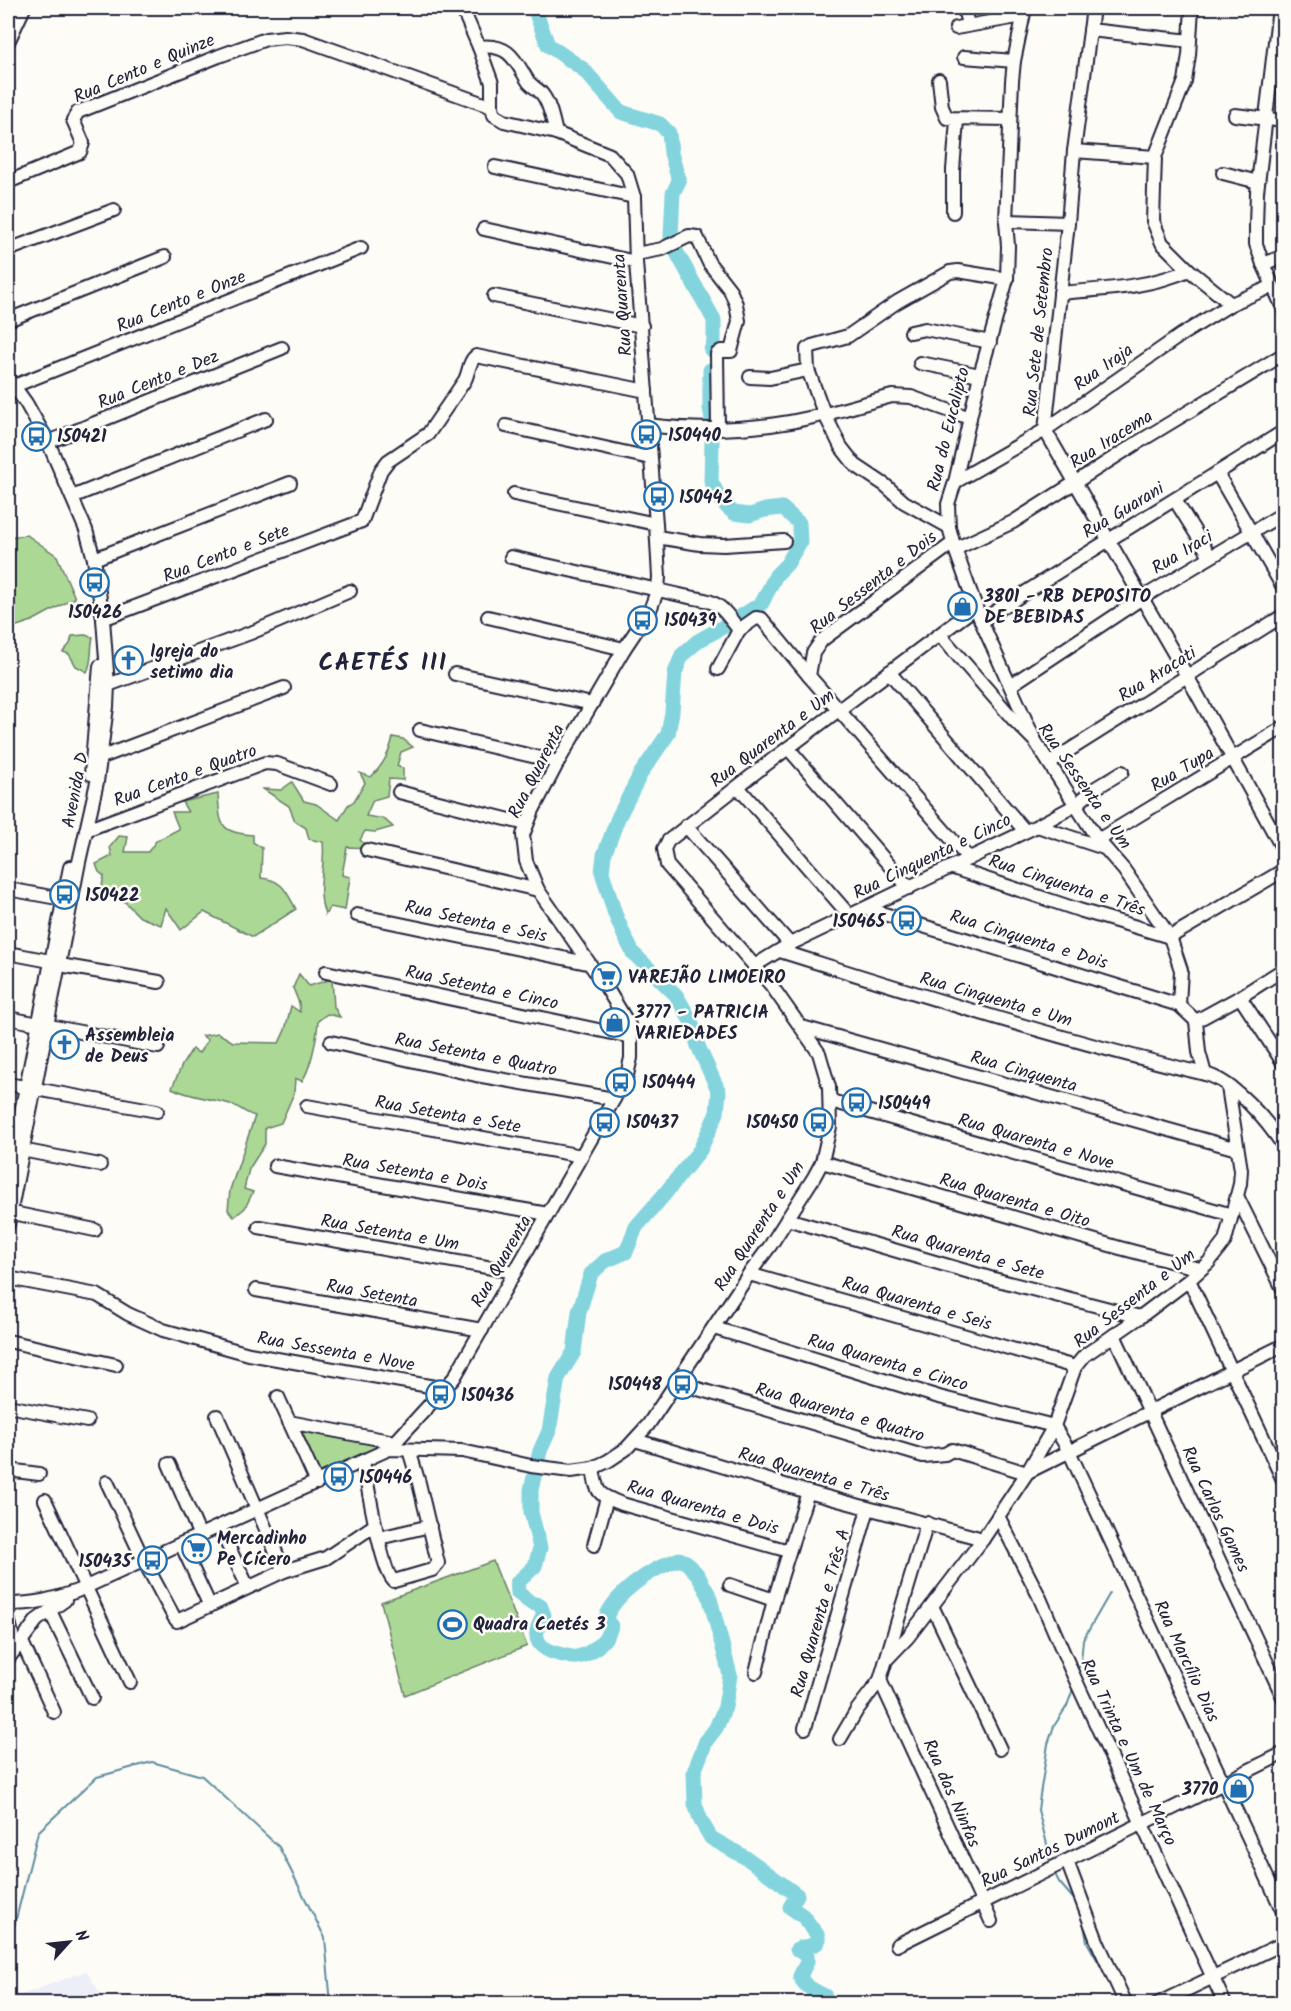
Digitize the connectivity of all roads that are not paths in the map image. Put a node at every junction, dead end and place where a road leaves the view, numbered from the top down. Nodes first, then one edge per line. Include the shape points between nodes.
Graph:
1 (24, 8) edge
2 (462, 8) edge
3 (964, 8) edge
4 (1093, 8) edge
5 (1192, 8) edge
6 (1279, 8) edge
7 (1024, 12) edge
8 (1090, 30) junction
9 (1190, 41) junction
10 (8, 42) edge
11 (479, 47) junction
12 (964, 57) dead end
13 (1014, 61) junction
14 (939, 80) dead end
15 (492, 107) junction
16 (1235, 115) dead end
17 (1265, 118) junction
18 (1010, 119) junction
19 (957, 120) junction
20 (1284, 121) edge
21 (555, 133) junction
22 (1074, 152) junction
23 (1155, 157) junction
24 (495, 167) dead end
25 (1223, 173) dead end
26 (8, 182) edge
27 (1258, 182) junction
28 (634, 196) junction
29 (114, 210) dead end
30 (953, 212) dead end
31 (1006, 221) junction
32 (1068, 223) junction
33 (484, 229) dead end
34 (361, 248) dead end
35 (8, 250) edge
36 (1284, 256) edge
37 (165, 257) dead end
38 (636, 258) junction
39 (1263, 264) junction
40 (1189, 270) junction
41 (1007, 279) junction
42 (1273, 285) junction
43 (1060, 293) junction
44 (494, 296) dead end
45 (1231, 304) junction
46 (1284, 310) edge
47 (8, 320) edge
48 (642, 326) junction
49 (911, 332) dead end
50 (990, 342) junction
51 (282, 348) dead end
52 (1284, 354) edge
53 (920, 363) dead end
54 (808, 370) junction
55 (980, 375) junction
56 (750, 377) dead end
57 (10, 384) edge
58 (646, 391) junction
59 (824, 413) junction
60 (970, 418) junction
61 (266, 419) dead end
62 (648, 425) junction
63 (506, 426) dead end
64 (718, 429) junction
65 (1045, 430) junction
66 (1284, 431) edge
67 (48, 442) junction
68 (650, 458) junction
69 (1217, 473) junction
70 (955, 482) junction
71 (290, 483) dead end
72 (1074, 483) junction
73 (514, 494) dead end
74 (72, 497) junction
75 (1175, 500) junction
76 (1284, 513) edge
77 (656, 524) junction
78 (949, 527) junction
79 (1250, 532) junction
80 (657, 537) junction
81 (1109, 539) junction
82 (784, 541) dead end
83 (954, 546) junction
84 (1210, 556) junction
85 (511, 557) dead end
86 (94, 559) junction
87 (658, 589) junction
88 (1284, 590) edge
89 (350, 591) dead end
90 (1142, 598) junction
91 (976, 607) junction
92 (1284, 615) edge
93 (488, 617) dead end
94 (103, 619) junction
95 (981, 621) junction
96 (739, 630) junction
97 (940, 635) junction
98 (624, 649) junction
99 (718, 669) dead end
100 (889, 672) junction
101 (455, 674) dead end
102 (809, 676) junction
103 (1187, 676) junction
104 (108, 685) junction
105 (1011, 685) junction
106 (284, 688) dead end
107 (592, 704) junction
108 (838, 710) junction
109 (1284, 727) edge
110 (420, 730) dead end
111 (1035, 741) junction
112 (788, 748) junction
113 (102, 757) junction
114 (1233, 759) junction
115 (558, 762) junction
116 (1049, 763) junction
117 (1122, 772) dead end
118 (330, 784) dead end
119 (738, 787) junction
120 (399, 792) dead end
121 (1076, 805) junction
122 (526, 824) junction
123 (686, 826) junction
124 (1037, 826) junction
125 (86, 830) junction
126 (1025, 831) junction
127 (1101, 844) junction
128 (367, 850) dead end
129 (1284, 851) edge
130 (969, 859) junction
131 (953, 868) junction
132 (1284, 870) edge
133 (909, 888) junction
134 (8, 889) edge
135 (538, 890) junction
136 (67, 900) junction
137 (868, 909) junction
138 (357, 915) dead end
139 (850, 916) junction
140 (1170, 937) junction
141 (785, 948) junction
142 (8, 953) edge
143 (55, 963) junction
144 (587, 963) junction
145 (754, 966) junction
146 (1284, 969) edge
147 (326, 972) dead end
148 (159, 982) dead end
149 (1240, 997) junction
150 (1179, 1005) junction
151 (8, 1018) edge
152 (1196, 1021) junction
153 (43, 1025) junction
154 (802, 1027) junction
155 (631, 1037) junction
156 (331, 1042) dead end
157 (158, 1047) dead end
158 (1284, 1064) edge
159 (1205, 1074) junction
160 (8, 1084) edge
161 (1228, 1087) junction
162 (30, 1089) junction
163 (614, 1099) junction
164 (831, 1101) junction
165 (307, 1107) dead end
166 (157, 1111) dead end
167 (1284, 1147) edge
168 (14, 1148) edge
169 (1237, 1149) junction
170 (582, 1156) junction
171 (822, 1162) junction
172 (100, 1165) dead end
173 (275, 1166) dead end
174 (8, 1177) edge
175 (1237, 1196) junction
176 (548, 1214) junction
177 (1232, 1215) junction
178 (8, 1217) edge
179 (787, 1219) junction
180 (259, 1227) dead end
181 (95, 1230) dead end
182 (1200, 1269) junction
183 (515, 1272) junction
184 (749, 1274) junction
185 (8, 1278) edge
186 (1189, 1280) junction
187 (256, 1290) dead end
188 (1284, 1291) edge
189 (1140, 1317) junction
190 (714, 1328) junction
191 (482, 1330) junction
192 (1114, 1335) junction
193 (8, 1341) edge
194 (1284, 1345) edge
195 (116, 1365) dead end
196 (1075, 1367) junction
197 (1232, 1371) junction
198 (678, 1383) junction
199 (446, 1389) junction
200 (278, 1397) dead end
201 (8, 1406) edge
202 (1151, 1411) junction
203 (217, 1416) dead end
204 (87, 1421) dead end
205 (290, 1422) junction
206 (1054, 1426) junction
207 (635, 1440) junction
208 (398, 1448) junction
209 (1069, 1451) junction
210 (363, 1462) junction
211 (169, 1464) dead end
212 (593, 1468) junction
213 (8, 1470) edge
214 (1027, 1473) junction
215 (39, 1474) dead end
216 (107, 1482) dead end
217 (1284, 1482) edge
218 (317, 1483) junction
219 (808, 1492) junction
220 (608, 1498) junction
221 (45, 1500) dead end
222 (257, 1509) junction
223 (868, 1509) junction
224 (998, 1516) junction
225 (927, 1523) junction
226 (429, 1526) junction
227 (219, 1527) junction
228 (377, 1532) junction
229 (200, 1536) junction
230 (983, 1539) junction
231 (181, 1544) junction
232 (594, 1545) dead end
233 (789, 1551) junction
234 (144, 1561) junction
235 (284, 1571) junction
236 (730, 1585) dead end
237 (248, 1587) junction
238 (81, 1589) junction
239 (774, 1599) junction
240 (8, 1604) edge
241 (210, 1606) junction
242 (932, 1606) junction
243 (50, 1611) junction
244 (8, 1618) edge
245 (22, 1642) junction
246 (8, 1659) edge
247 (886, 1660) junction
248 (756, 1672) dead end
249 (880, 1680) junction
250 (130, 1682) dead end
251 (92, 1698) dead end
252 (1284, 1699) edge
253 (54, 1712) dead end
254 (805, 1728) dead end
255 (840, 1739) dead end
256 (1000, 1749) dead end
257 (1284, 1754) edge
258 (1223, 1783) junction
259 (1143, 1824) junction
260 (1060, 1865) junction
261 (982, 1903) junction
262 (1284, 1914) edge
263 (991, 1921) dead end
264 (1284, 1943) edge
265 (897, 1946) dead end
266 (1212, 1977) junction
267 (1126, 2004) edge
268 (1157, 2004) edge
269 (1225, 2004) edge

1 - 10 street
2 - 11 street
3 - 7 street via 962,26
4 - 8 street, Rua Sete de Setembro
5 - 9 street
6 - 17 street
7 - 13 street, Rua do Eucalipto
8 - 9 street
8 - 22 street, Rua Sete de Setembro
9 - 23 street via 1185,81
11 - 15 street via 492,83
11 - 21 street via 492,46 514,57 529,83 543,96
12 - 13 street
13 - 18 street, Rua do Eucalipto
14 - 19 street via 945,115
15 - 21 street via 498,119
15 - 26 street, Rua Cento e Quinze via 295,37 277,38 75,114 73,120 83,143 80,152
16 - 17 street
17 - 20 street
17 - 27 street
18 - 19 street
18 - 31 street, Rua do Eucalipto
19 - 30 street
21 - 28 street, Rua Quarenta via 610,155 627,174
22 - 23 street
22 - 32 street, Rua Sete de Setembro
23 - 40 street via 1153,221 1162,243
24 - 28 street
25 - 27 street
27 - 39 street via 1256,244
28 - 38 street, Rua Quarenta
29 - 35 street
31 - 32 street
31 - 41 street, Rua do Eucalipto
32 - 43 street, Rua Sete de Setembro
33 - 38 street
34 - 57 street, Rua Cento e Onze
36 - 39 street
37 - 47 street
38 - 48 street, Rua Quarenta
38 - 64 street via 689,236 697,237 715,272 733,295 739,321 732,349 717,354
39 - 42 street
40 - 43 street via 1142,285
40 - 45 street
41 - 50 street, Rua do Eucalipto
41 - 54 street via 958,272 942,275 848,336 808,347
42 - 45 street, Rua Iraja
42 - 46 street
43 - 65 street, Rua Sete de Setembro
44 - 48 street
45 - 65 street, Rua Iraja via 1180,334
48 - 58 street, Rua Quarenta
49 - 50 street via 925,329
50 - 55 street, Rua do Eucalipto
51 - 67 street, Rua Cento e Dez
52 - 72 street, Rua Iracema
53 - 55 street
54 - 56 street via 770,378
54 - 59 street
55 - 60 street, Rua do Eucalipto
57 - 67 street, Avenida D
57 - 136 street, Avenida D via 41,436 69,504 96,603 101,655 92,772
58 - 62 street, Rua Quarenta
58 - 94 street, Rua Cento e Sete via 476,356 429,434 388,460 381,470 362,521
59 - 60 street via 904,396
59 - 64 street via 790,422
59 - 78 street via 855,465 904,502
60 - 70 street, Rua do Eucalipto
61 - 74 street
62 - 64 street
62 - 68 street, Rua Quarenta
63 - 68 street
65 - 70 street, Rua Iraja
65 - 72 street, Rua Sete de Setembro
66 - 69 street, Rua Guarani
67 - 74 street, Avenida D
68 - 77 street, Rua Quarenta
69 - 75 street, Rua Guarani
69 - 79 street
70 - 78 street, Rua do Eucalipto via 948,504
71 - 86 street
72 - 81 street, Rua Sete de Setembro
72 - 83 street, Rua Iracema via 1013,522
73 - 77 street
74 - 86 street, Avenida D
75 - 81 street, Rua Guarani
75 - 84 street
76 - 79 street, Rua Iraci
77 - 80 street, Rua Quarenta
78 - 83 street, Rua do Eucalipto
79 - 84 street, Rua Iraci
79 - 88 street
80 - 82 street via 724,545
80 - 87 street, Rua Quarenta
81 - 90 street, Rua Sete de Setembro
81 - 95 street, Rua Guarani
83 - 91 street, Rua do Eucalipto
83 - 102 street, Rua Sessenta e Dois via 822,640 813,653
84 - 90 street, Rua Iraci
85 - 87 street
86 - 94 street, Avenida D
87 - 96 street via 710,600
87 - 98 street, Rua Quarenta via 650,610
89 - 104 street via 253,632
90 - 103 street, Rua Sete de Setembro
90 - 105 street, Rua Iraci
91 - 95 street, Rua do Eucalipto
91 - 97 street, Rua Quarenta e Um
92 - 103 street, Rua Aracati
93 - 98 street
94 - 104 street, Avenida D
95 - 105 street, Rua do Eucalipto
96 - 99 street
96 - 102 street via 756,618 762,619
97 - 100 street, Rua Quarenta e Um
97 - 111 street, Rua Sessenta e Um
98 - 107 street, Rua Quarenta
100 - 108 street, Rua Quarenta e Um
100 - 126 street
101 - 107 street
102 - 108 street
103 - 114 street, Rua Sete de Setembro
103 - 116 street, Rua Aracati
104 - 113 street, Avenida D
105 - 111 street, Rua do Eucalipto
106 - 113 street
107 - 115 street, Rua Quarenta
108 - 112 street, Rua Quarenta e Um
108 - 130 street
109 - 114 street, Rua Tupa
110 - 115 street
111 - 116 street, Rua Sessenta e Um
112 - 119 street, Rua Quarenta e Um
112 - 133 street
113 - 125 street, Avenida D
114 - 127 street, Rua Tupa
114 - 129 street, Rua Sete de Setembro
115 - 122 street, Rua Quarenta
116 - 121 street, Rua Sessenta e Um
117 - 121 street, Rua Cinquenta e Cinco
118 - 125 street, Rua Cento e Quatro via 265,763
119 - 123 street, Rua Quarenta e Um
119 - 139 street
120 - 122 street
121 - 124 street, Rua Cinquenta e Cinco
121 - 127 street, Rua Sessenta e Um
122 - 135 street, Rua Quarenta via 526,861
123 - 141 street
123 - 145 street, Rua Quarenta e Um via 664,849 667,865
124 - 126 street, Rua Cinquenta e Cinco
124 - 127 street
125 - 136 street, Avenida D
126 - 130 street, Rua Cinquenta e Cinco
127 - 140 street, Rua Sessenta e Um
128 - 135 street
130 - 131 street, Rua Cinquenta e Cinco
131 - 133 street, Rua Cinquenta e Cinco
131 - 140 street, Rua Cinquenta e Três
132 - 140 street
133 - 137 street, Rua Cinquenta e Cinco
134 - 136 street
135 - 144 street, Rua Quarenta
136 - 143 street, Avenida D
137 - 139 street, Rua Cinquenta e Cinco
137 - 150 street, Rua Cinquenta e Dois
138 - 144 street, Rua Setenta e Seis
139 - 141 street, Rua Cinquenta e Cinco
140 - 150 street, Rua Sessenta e Um via 1181,970
141 - 145 street, Rua Cinquenta e Cinco
141 - 159 street, Rua Cinquenta e Um via 961,1008
142 - 143 street
143 - 148 street
143 - 153 street, Avenida D
144 - 155 street, Rua Quarenta via 620,1008
145 - 154 street, Rua Quarenta e Um
146 - 149 street
147 - 155 street, Rua Setenta e Cinco
149 - 152 street
149 - 158 street
150 - 152 street
151 - 153 street
152 - 159 street
153 - 157 street
153 - 162 street, Avenida D
154 - 164 street, Rua Quarenta e Um via 825,1068
154 - 169 street, Rua Cinquenta
155 - 163 street, Rua Quarenta via 627,1075
156 - 163 street, Rua Setenta e Quatro via 476,1076
159 - 161 street
160 - 162 street
161 - 167 street via 1262,1117
161 - 169 street, Rua Sessenta e Um
162 - 166 street
162 - 168 street, Avenida D
163 - 170 street, Rua Quarenta
164 - 171 street, Rua Quarenta e Um
164 - 177 street, Rua Quarenta e Nove
165 - 170 street, Rua Setenta e Sete
168 - 172 street
168 - 174 street, Avenida D
168 - 178 street, Avenida D
169 - 175 street, Rua Sessenta e Um via 1241,1170
170 - 176 street, Rua Quarenta
171 - 179 street, Rua Quarenta e Um
171 - 182 street, Rua Quarenta e Oito
173 - 176 street, Rua Setenta e Dois
175 - 177 street, Rua Sessenta e Um
175 - 188 street
176 - 183 street, Rua Quarenta
177 - 182 street, Rua Sessenta e Um via 1225,1241
178 - 181 street
179 - 184 street, Rua Quarenta e Um
179 - 189 street, Rua Quarenta e Sete
180 - 183 street, Rua Setenta e Um
182 - 186 street, Rua Sessenta e Um
183 - 191 street, Rua Quarenta
184 - 190 street, Rua Quarenta e Um
184 - 196 street, Rua Quarenta e Seis
185 - 199 street, Rua Sessenta e Nove via 98,1295 145,1322 249,1353
186 - 189 street, Rua Sessenta e Um
186 - 197 street
187 - 191 street, Rua Setenta
189 - 192 street, Rua Sessenta e Um
190 - 198 street, Rua Quarenta e Um
190 - 206 street, Rua Quarenta e Cinco via 939,1397
191 - 199 street, Rua Quarenta
192 - 196 street, Rua Sessenta e Um
192 - 202 street, Rua Carlos Gomes
193 - 195 street
194 - 197 street
196 - 206 street, Rua Sessenta e Um
197 - 202 street
197 - 217 street
198 - 207 street, Rua Quarenta e Um
198 - 214 street, Rua Quarenta e Quatro via 922,1456 952,1450
199 - 208 street, Rua Quarenta
200 - 205 street
201 - 204 street
202 - 209 street
202 - 252 street, Rua Carlos Gomes
203 - 222 street
205 - 208 street, Rua Quarenta e Um
205 - 218 street
206 - 209 street, Rua Marcílio Dias
206 - 214 street, Rua Sessenta e Um
207 - 212 street, Rua Quarenta e Um
207 - 219 street, Rua Quarenta e Três
208 - 210 street, Rua Quarenta
208 - 212 street, Rua Quarenta e Um via 462,1451 552,1470
208 - 226 street
209 - 214 street
209 - 258 street, Rua Marcílio Dias
210 - 218 street, Rua Quarenta
210 - 228 street
211 - 229 street
212 - 220 street, Rua Quarenta e Dois via 596,1486
213 - 215 street
214 - 224 street, Rua Sessenta e Um
216 - 234 street
218 - 222 street, Rua Quarenta
219 - 223 street, Rua Quarenta e Três
219 - 233 street
220 - 232 street
220 - 233 street, Rua Quarenta e Dois
221 - 238 street
222 - 227 street, Rua Quarenta
222 - 235 street
223 - 225 street, Rua Quarenta e Três
223 - 254 street, Rua Quarenta e Três A
224 - 230 street, Rua Sessenta e Um
224 - 259 street, Rua Trinta e Um de Março via 1040,1596
225 - 230 street, Rua Quarenta e Três
225 - 247 street
226 - 228 street
226 - 228 street via 436,1569 394,1581 389,1577
227 - 229 street, Rua Quarenta
227 - 237 street
228 - 235 street via 326,1558
229 - 231 street, Rua Quarenta
230 - 242 street, Rua Sessenta e Um
231 - 234 street, Rua Quarenta
231 - 241 street
233 - 239 street
234 - 238 street, Rua Quarenta
234 - 241 street via 175,1620
235 - 237 street
236 - 239 street
237 - 241 street
238 - 240 street, Rua Quarenta via 30,1604
238 - 243 street, Rua Quarenta
238 - 250 street
239 - 248 street
242 - 247 street, Rua Sessenta e Um
242 - 256 street
243 - 245 street, Rua Quarenta via 37,1620
243 - 251 street
244 - 246 street, Rua Quarenta via 12,1644
245 - 246 street, Rua Quarenta
245 - 253 street
247 - 249 street, Rua Sessenta e Um
249 - 255 street, Rua Sessenta e Um
249 - 261 street, Rua das Ninfas
257 - 258 street, Rua Santos Dumont
258 - 259 street, Rua Santos Dumont
258 - 262 street, Rua Marcílio Dias
259 - 260 street, Rua Santos Dumont
259 - 266 street, Rua Trinta e Um de Março
260 - 261 street, Rua Santos Dumont
260 - 267 street
261 - 263 street, Rua das Ninfas
261 - 265 street, Rua Santos Dumont
264 - 266 street
266 - 268 street
266 - 269 street, Rua Trinta e Um de Março

